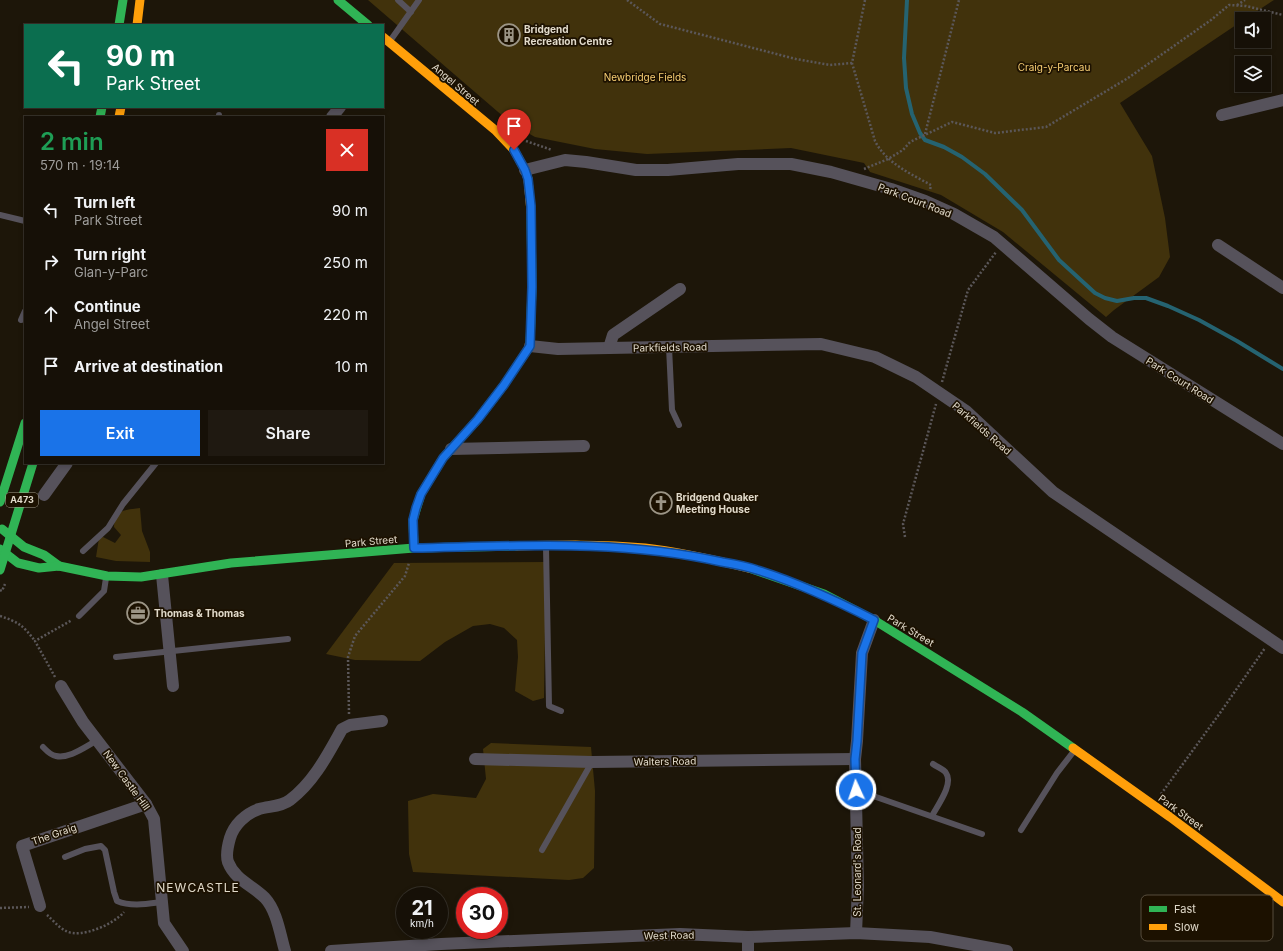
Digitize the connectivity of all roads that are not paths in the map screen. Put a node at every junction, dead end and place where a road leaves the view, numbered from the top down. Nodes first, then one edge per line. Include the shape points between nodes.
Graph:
1 (123, 0) edge
2 (140, 0) edge
3 (338, 0) edge
4 (398, 0) edge
5 (419, 0) edge
6 (411, 12) junction
7 (119, 24) edge
8 (137, 24) edge
9 (367, 24) edge
10 (385, 43) edge
11 (1283, 100) edge
12 (339, 108) edge
13 (1222, 115) dead end
14 (333, 116) edge
15 (525, 170) junction
16 (0, 215) edge
17 (24, 221) edge
18 (1218, 245) dead end
19 (1283, 288) edge
20 (680, 289) dead end
21 (24, 312) edge
22 (21, 320) dead end
23 (530, 346) junction
24 (669, 347) junction
25 (609, 348) junction
26 (24, 425) edge
27 (679, 425) dead end
28 (1283, 444) edge
29 (584, 446) dead end
30 (17, 449) junction
31 (451, 449) junction
32 (6, 457) dead end
33 (33, 464) edge
34 (66, 464) edge
35 (155, 464) edge
36 (44, 495) dead end
37 (0, 502) edge
38 (0, 527) edge
39 (11, 536) junction
40 (546, 545) junction
41 (412, 549) junction
42 (3, 551) edge
43 (83, 551) dead end
44 (59, 566) junction
45 (0, 570) edge
46 (162, 575) junction
47 (106, 576) junction
48 (79, 616) road end
49 (874, 620) junction
50 (288, 639) dead end
51 (1283, 648) edge
52 (170, 652) junction
53 (116, 657) dead end
54 (60, 686) road end
55 (173, 686) dead end
56 (561, 711) dead end
57 (382, 721) dead end
58 (98, 740) junction
59 (43, 747) dead end
60 (1075, 750) junction
61 (475, 759) dead end
62 (855, 759) junction
63 (592, 762) junction
64 (933, 764) dead end
65 (856, 790) junction
66 (146, 804) junction
67 (932, 816) junction
68 (1021, 830) dead end
69 (982, 834) dead end
70 (542, 850) dead end
71 (65, 857) dead end
72 (162, 902) junction
73 (1283, 902) edge
74 (40, 906) road end
75 (856, 933) junction
76 (748, 937) junction
77 (183, 951) edge
78 (285, 951) edge
79 (331, 951) edge
80 (748, 951) edge
81 (1007, 951) edge

1 - 7 main road
2 - 8 main road
3 - 9 main road
4 - 6 lane
5 - 6 lane
6 - 10 lane
10 - 15 main road, Angel Street via 506,140
11 - 13 street
12 - 14 street
15 - 23 main road, Angel Street via 531,206
15 - 28 street, Park Court Road via 565,160 636,170 738,164 791,164 832,172 925,201 994,237 1112,337
16 - 17 lane
18 - 19 street
20 - 25 street via 613,335
21 - 22 lane
23 - 25 street, Parkfields Road via 558,349
23 - 31 main road via 478,419
24 - 25 street, Parkfields Road
24 - 27 lane via 672,410
24 - 51 street, Parkfields Road via 821,344 875,356 916,377 966,411 1053,492
26 - 30 main road, A473
29 - 31 street
30 - 32 main road
30 - 37 main road, A473
31 - 41 main road via 421,494 413,520
33 - 39 main road, A473
34 - 36 street
35 - 43 lane via 123,504 108,528
38 - 39 main road, Park Street
39 - 42 main road, A473
39 - 44 main road, Park Street via 24,547 44,555
40 - 41 main road, Park Street
40 - 49 main road, Park Street via 644,548 756,569 824,594
40 - 56 lane via 549,706
41 - 46 main road, Park Street via 231,563
42 - 44 main road, Park Street via 18,563 39,568
42 - 45 main road
44 - 47 main road, Park Street
46 - 47 main road, Park Street
46 - 52 street
47 - 48 lane via 104,591
49 - 60 main road, Park Street via 1022,712
49 - 62 street, St. Leonard's Road via 862,653
50 - 52 lane
52 - 53 lane
52 - 55 street
54 - 58 street, New Castle Hill
57 - 78 street via 350,725 342,729 314,776 290,800 245,816 233,830 228,843 228,860 233,872 266,899 274,915
58 - 59 lane via 62,756 55,756
58 - 66 street, New Castle Hill
60 - 68 lane via 1057,773
60 - 73 main road, Park Street
61 - 63 street, Walters Road
62 - 63 street, Walters Road
62 - 65 street, St. Leonard's Road
63 - 70 lane
64 - 67 lane via 946,772 949,780 947,789
65 - 67 lane
65 - 75 street, St. Leonard's Road
66 - 72 street, New Castle Hill via 154,819
66 - 74 street, The Graig via 22,846
67 - 69 lane
71 - 72 lane via 101,846 105,850 117,901 123,904
72 - 77 street, New Castle Hill via 164,922
75 - 76 street, West Road
75 - 81 street, West Road via 930,937
76 - 79 street, West Road via 680,934
76 - 80 street

